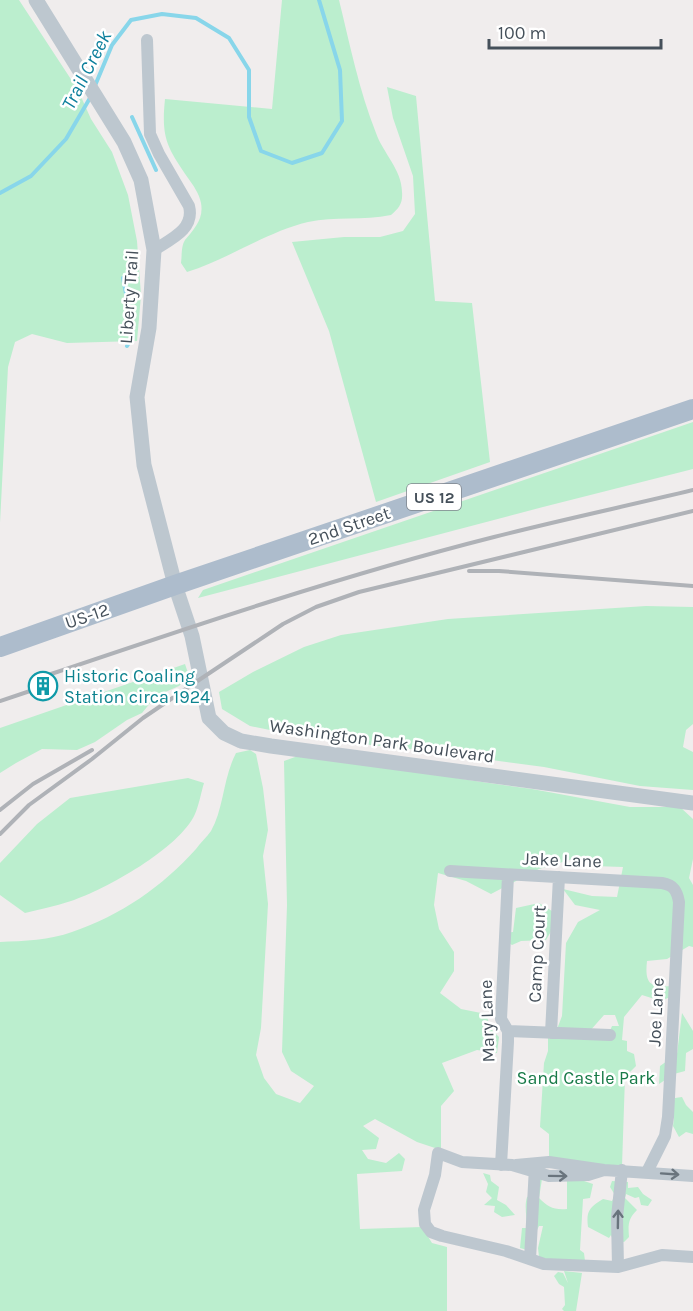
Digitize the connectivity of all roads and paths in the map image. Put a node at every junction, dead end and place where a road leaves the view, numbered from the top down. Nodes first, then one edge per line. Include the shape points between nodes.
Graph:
1 (36, 0) edge
2 (147, 40) dead end
3 (154, 250) junction
4 (693, 409) edge
5 (175, 585) junction
6 (0, 647) edge
7 (693, 804) edge
8 (450, 871) dead end
9 (508, 876) junction
10 (559, 877) junction
11 (673, 886) joint
12 (508, 1031) junction
13 (551, 1033) junction
14 (610, 1035) dead end
15 (506, 1165) junction
16 (535, 1167) junction
17 (622, 1170) junction
18 (647, 1172) junction
19 (693, 1176) edge
20 (693, 1257) edge
21 (530, 1259) junction
22 (618, 1267) junction

1 - 3 street, Liberty Trail via 124,142 141,180
2 - 3 street via 150,134 191,212 184,230
3 - 5 street, Liberty Trail via 149,328 137,397 144,465
4 - 5 main road, 2nd Street / US 12
5 - 6 main road, US-12 / US 12
5 - 7 street, Washington Park Boulevard via 192,636 210,718 224,733 241,741
8 - 9 street, Jake Lane
9 - 10 street, Jake Lane
9 - 12 street, Mary Lane via 501,1019
10 - 11 street, Jake Lane
10 - 13 street, Camp Court
11 - 18 street, Joe Lane via 679,903 669,1117 665,1136
12 - 13 street
12 - 15 street, Mary Lane
13 - 14 street
15 - 16 street
15 - 21 street via 462,1162 438,1153 424,1210 425,1224 431,1232
16 - 17 street via 549,1176
16 - 21 street
17 - 18 street
22 -> 17 street via 617,1217
18 -> 19 street
20 - 22 street via 662,1255
21 - 22 street

